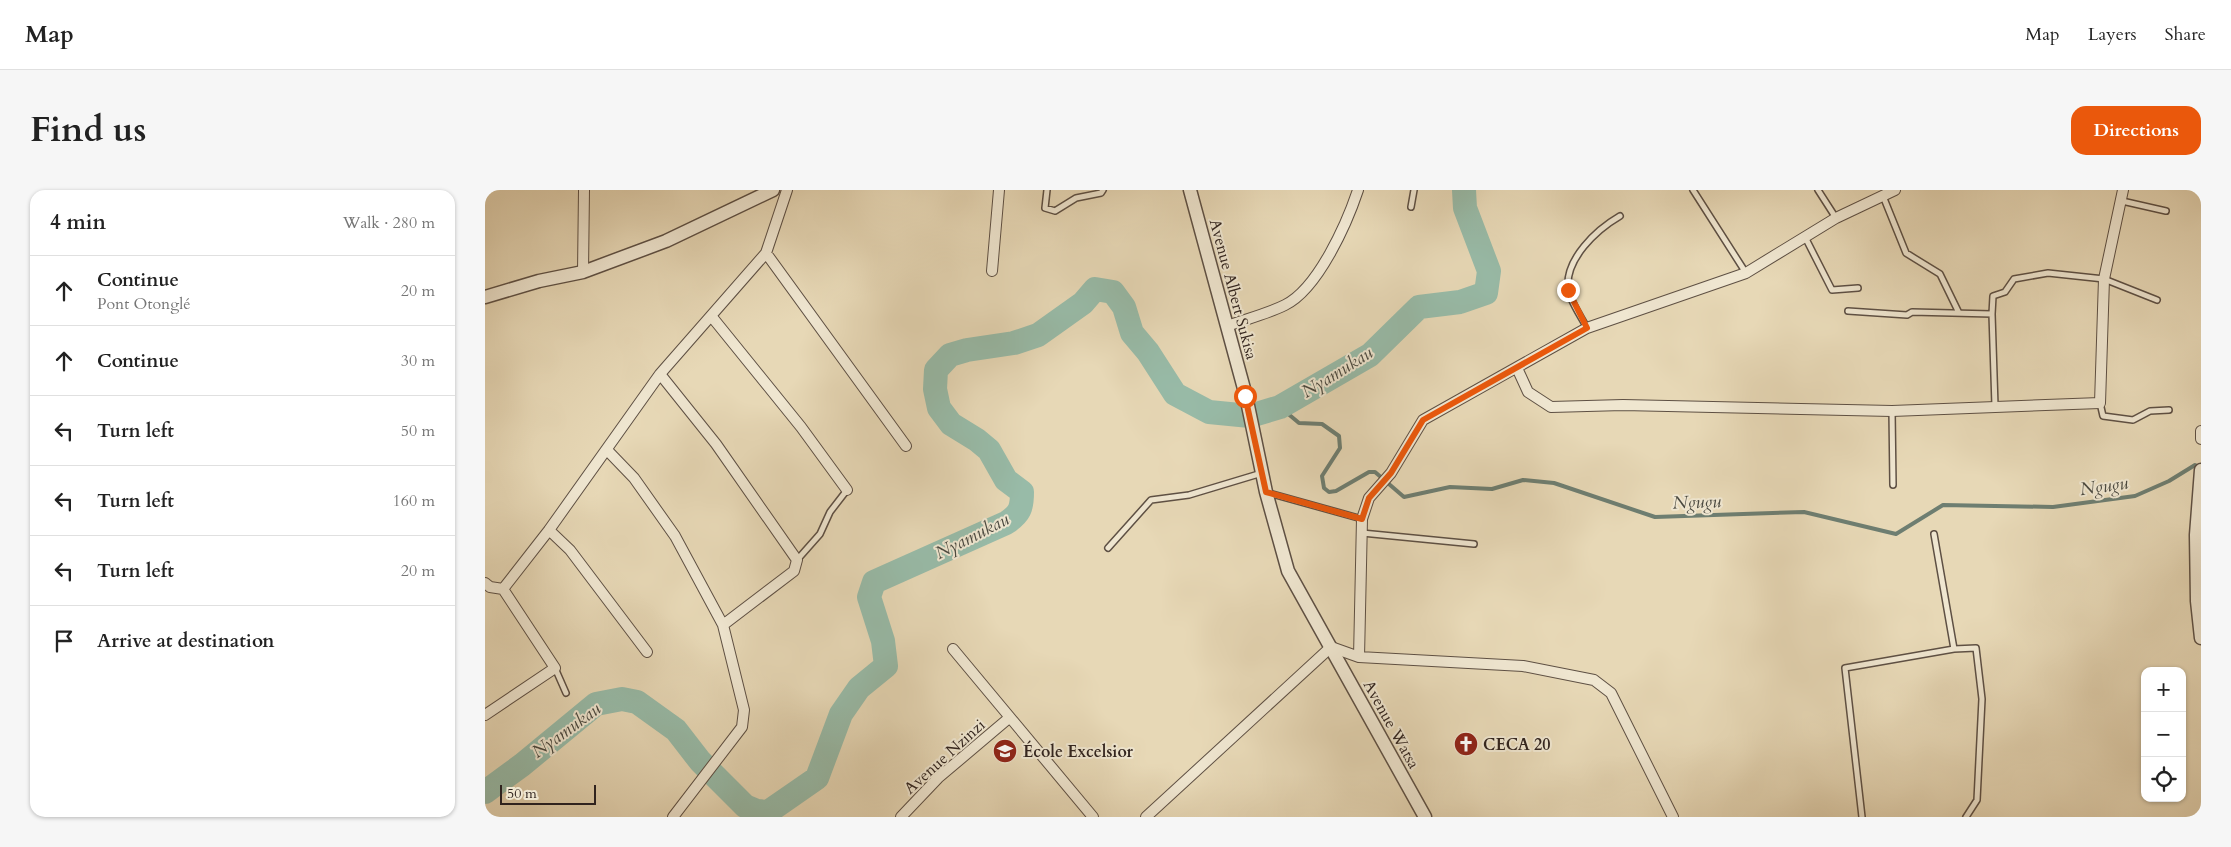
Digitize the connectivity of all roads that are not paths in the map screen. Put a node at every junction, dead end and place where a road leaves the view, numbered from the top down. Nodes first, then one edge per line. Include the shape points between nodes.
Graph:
1 (584, 190) edge
2 (773, 190) edge
3 (787, 190) edge
4 (999, 190) edge
5 (1047, 190) edge
6 (1103, 190) edge
7 (1190, 190) edge
8 (1358, 190) edge
9 (1414, 190) edge
10 (1693, 190) edge
11 (1818, 190) edge
12 (1895, 190) edge
13 (2123, 190) edge
14 (1883, 196) junction
15 (2122, 201) junction
16 (1411, 207) dead end
17 (2166, 211) dead end
18 (1620, 216) dead end
19 (1836, 218) junction
20 (1805, 237) junction
21 (766, 253) junction
22 (993, 271) dead end
23 (583, 272) junction
24 (1745, 273) junction
25 (2104, 279) junction
26 (1858, 288) dead end
27 (485, 298) edge
28 (2157, 300) dead end
29 (1848, 311) dead end
30 (1959, 313) junction
31 (1992, 314) junction
32 (712, 316) junction
33 (1227, 326) junction
34 (1587, 328) junction
35 (1517, 368) junction
36 (660, 374) junction
37 (2100, 403) junction
38 (1995, 406) junction
39 (1892, 410) junction
40 (2169, 410) dead end
41 (2201, 431) edge
42 (2201, 439) edge
43 (906, 446) dead end
44 (607, 450) junction
45 (2200, 472) edge
46 (1263, 473) junction
47 (1893, 485) dead end
48 (847, 490) joint
49 (1266, 492) junction
50 (1362, 519) junction
51 (549, 530) junction
52 (1362, 533) junction
53 (1934, 534) dead end
54 (1474, 544) dead end
55 (1108, 548) dead end
56 (797, 560) junction
57 (487, 588) edge
58 (503, 589) junction
59 (2199, 601) edge
60 (723, 625) junction
61 (2201, 638) edge
62 (1331, 648) junction
63 (953, 649) dead end
64 (1954, 649) junction
65 (647, 652) dead end
66 (1359, 657) junction
67 (555, 668) junction
68 (566, 693) dead end
69 (485, 716) edge
70 (1009, 718) junction
71 (673, 817) edge
72 (901, 817) edge
73 (1093, 817) edge
74 (1146, 817) edge
75 (1425, 817) edge
76 (1673, 817) edge
77 (1862, 817) edge
78 (1966, 817) edge

1 - 23 street
2 - 23 street via 666,241
3 - 21 street
4 - 22 street
5 - 6 lane via 1045,208 1055,212 1076,198 1101,194
7 - 33 street, Avenue Albert Sukisa
8 - 33 street via 1331,254 1305,290 1287,304
9 - 16 lane
10 - 24 lane
11 - 19 lane
12 - 14 street
13 - 15 street
14 - 19 street
14 - 30 lane via 1906,253 1940,274
15 - 17 lane
15 - 25 street
18 - 34 lane via 1606,224 1583,248 1571,267 1568,290
19 - 20 street
20 - 24 street
20 - 26 lane via 1832,290
21 - 32 street
21 - 43 street
23 - 27 street via 539,281
24 - 34 street
25 - 28 lane
25 - 31 lane via 2048,273 2013,279 2005,292 1993,296
25 - 37 street
29 - 30 lane via 1907,315 1912,312
30 - 31 lane
31 - 38 lane
32 - 36 street
32 - 48 street
33 - 46 street, Avenue Albert Sukisa
34 - 35 street
35 - 39 street via 1528,392 1551,407 1623,405
35 - 50 street via 1423,420 1391,473 1369,498
36 - 44 street
36 - 56 street via 716,444
37 - 38 street
37 - 40 lane via 2103,416 2133,420 2150,411
38 - 39 street
39 - 47 lane
41 - 42 street
44 - 51 street
44 - 60 street via 634,478 675,536
45 - 59 street via 2196,535
46 - 49 street, Avenue Albert Sukisa
46 - 55 lane via 1189,495 1151,500
48 - 56 lane via 830,512 820,534
49 - 50 lane
49 - 62 street, Avenue Watsa via 1288,570
50 - 52 street
51 - 58 street
51 - 65 street via 570,550
52 - 54 lane
52 - 66 street
53 - 64 lane
56 - 60 street via 794,571
57 - 58 street
58 - 67 street
59 - 61 street
60 - 71 street via 745,710 742,727
62 - 66 street
62 - 74 street
62 - 75 street, Avenue Watsa
63 - 70 street
64 - 77 lane via 1845,668
64 - 78 lane via 1975,648 1982,699 1977,800
66 - 76 street via 1523,666 1595,680 1611,693
67 - 68 lane
67 - 69 street
70 - 72 street, Avenue Nzinzi via 938,778
70 - 73 street

